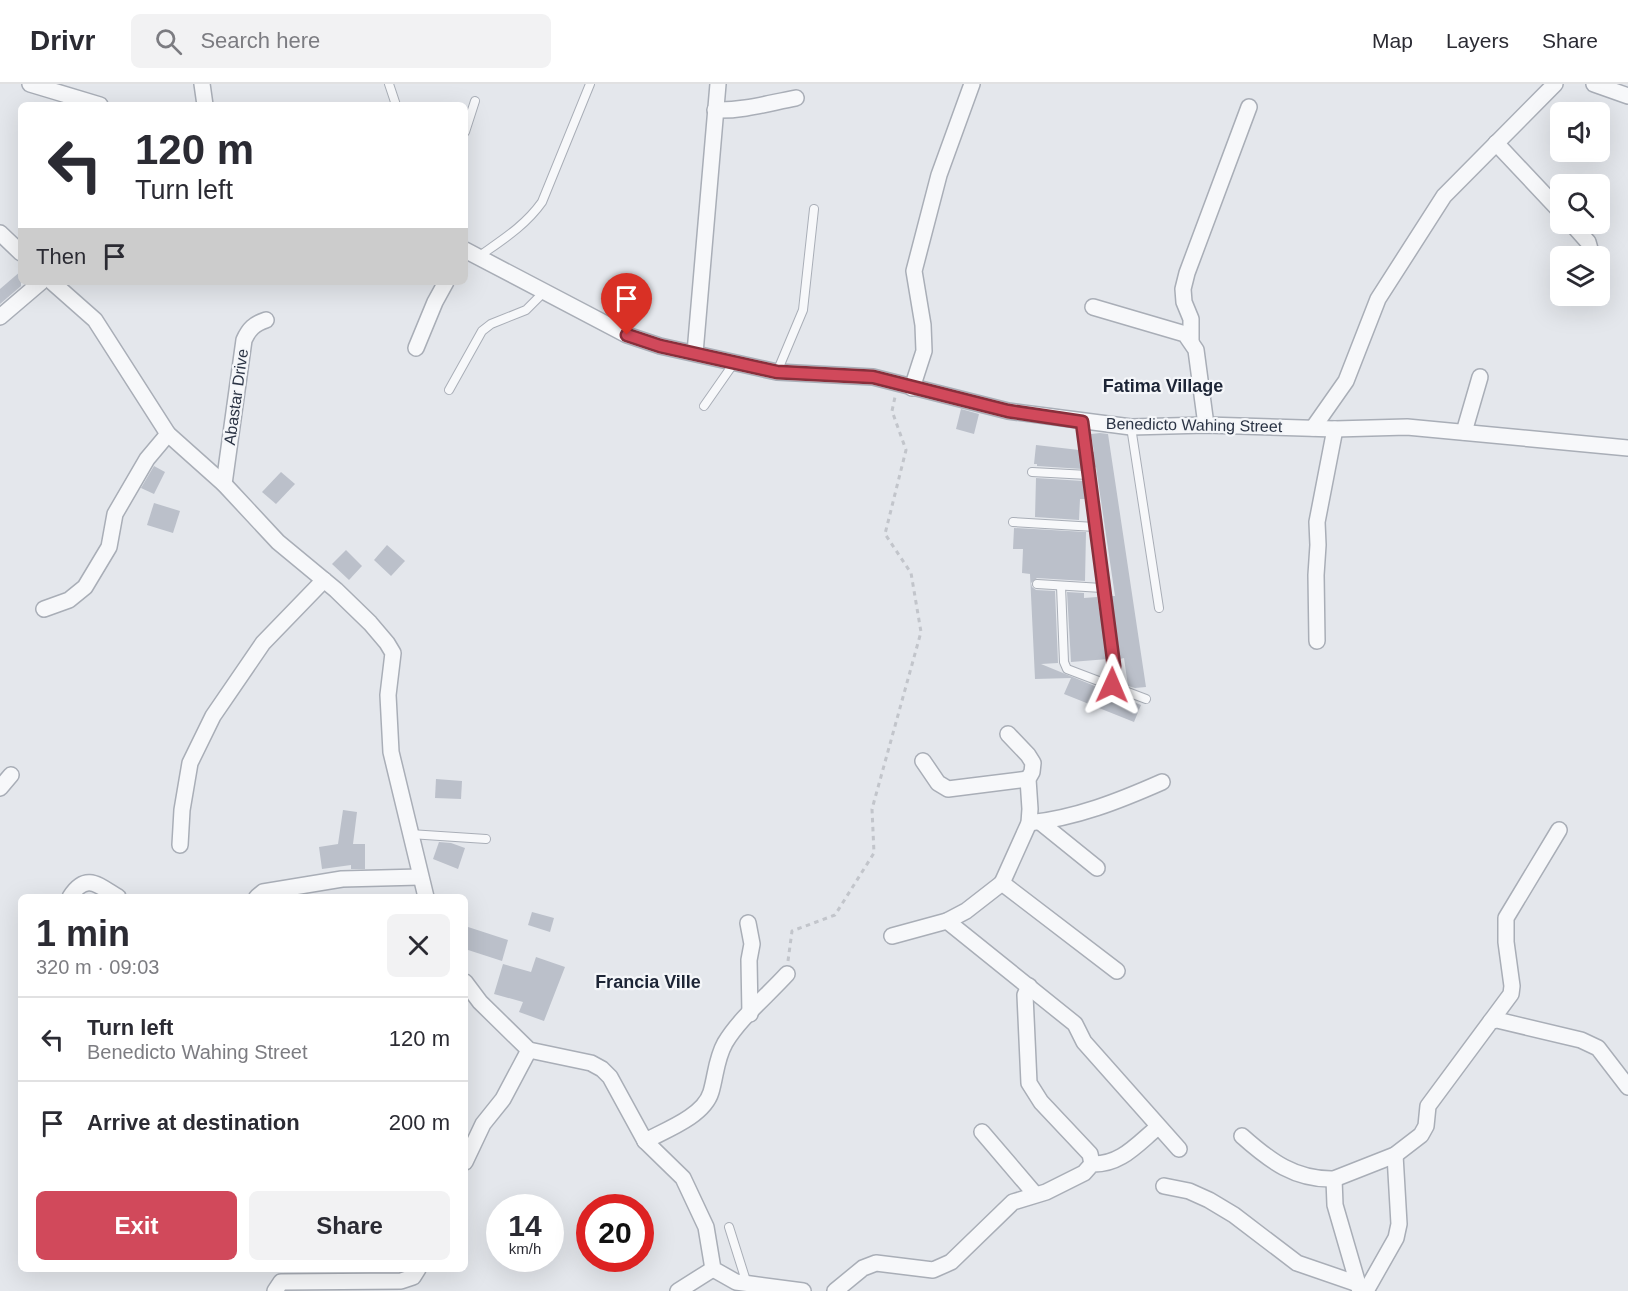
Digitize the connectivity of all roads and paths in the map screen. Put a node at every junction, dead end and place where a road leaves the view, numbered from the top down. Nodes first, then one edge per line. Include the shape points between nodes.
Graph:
1 (30, 84) edge
2 (202, 84) edge
3 (390, 84) edge
4 (590, 84) edge
5 (718, 84) edge
6 (972, 84) edge
7 (1555, 84) edge
8 (1594, 84) edge
9 (1628, 96) edge
10 (796, 98) dead end
11 (90, 102) edge
12 (205, 102) edge
13 (395, 102) edge
14 (475, 102) dead end
15 (1249, 108) dead end
16 (715, 110) junction
17 (468, 123) edge
18 (1496, 143) junction
19 (1550, 200) edge
20 (814, 209) dead end
21 (0, 233) edge
22 (18, 250) edge
23 (468, 252) edge
24 (36, 285) edge
25 (55, 285) edge
26 (444, 285) edge
27 (544, 292) junction
28 (1093, 308) dead end
29 (0, 316) edge
30 (266, 321) dead end
31 (1191, 341) junction
32 (416, 348) dead end
33 (695, 353) junction
34 (734, 363) junction
35 (777, 372) junction
36 (1480, 377) dead end
37 (906, 386) junction
38 (449, 390) dead end
39 (704, 406) dead end
40 (1082, 422) junction
41 (1206, 425) junction
42 (1131, 427) junction
43 (1312, 428) junction
44 (1335, 429) junction
45 (1464, 432) junction
46 (168, 434) junction
47 (1628, 448) edge
48 (1032, 472) dead end
49 (1088, 475) junction
50 (225, 484) junction
51 (1013, 522) dead end
52 (1095, 527) junction
53 (324, 580) junction
54 (1036, 584) dead end
55 (1061, 586) junction
56 (1102, 588) junction
57 (1159, 608) dead end
58 (44, 609) dead end
59 (1317, 641) dead end
60 (1112, 685) junction
61 (1146, 699) dead end
62 (1008, 734) dead end
63 (923, 761) dead end
64 (11, 775) dead end
65 (1028, 778) junction
66 (1162, 782) dead end
67 (0, 788) edge
68 (1034, 822) junction
69 (1559, 830) dead end
70 (410, 834) junction
71 (486, 839) dead end
72 (180, 845) dead end
73 (1097, 868) dead end
74 (420, 877) junction
75 (1002, 883) junction
76 (72, 894) edge
77 (113, 894) edge
78 (261, 894) edge
79 (425, 894) edge
80 (947, 921) junction
81 (748, 923) dead end
82 (892, 936) dead end
83 (1117, 971) dead end
84 (787, 974) joint
85 (468, 986) edge
86 (1029, 986) junction
87 (750, 1014) junction
88 (1491, 1021) junction
89 (530, 1050) junction
90 (1628, 1087) edge
91 (1158, 1127) junction
92 (982, 1132) dead end
93 (1242, 1136) dead end
94 (645, 1141) junction
95 (1179, 1149) dead end
96 (1395, 1155) junction
97 (468, 1156) edge
98 (1092, 1164) junction
99 (1334, 1179) junction
100 (1164, 1186) dead end
101 (1035, 1194) junction
102 (729, 1227) dead end
103 (713, 1269) junction
104 (416, 1272) edge
105 (747, 1284) junction
106 (1361, 1289) edge
107 (275, 1291) edge
108 (678, 1291) edge
109 (803, 1291) edge
110 (835, 1291) edge

1 - 11 street
2 - 12 street
3 - 13 lane
4 - 23 lane via 542,202 531,218
5 - 16 street
6 - 37 street via 939,175 914,271 924,351
7 - 18 street
8 - 9 street
10 - 16 street via 747,109
14 - 17 lane
15 - 31 street via 1183,289 1191,319
16 - 33 street
18 - 19 street
18 - 43 street via 1444,196 1409,249 1378,299 1346,381
20 - 35 lane via 803,309
21 - 22 street
23 - 27 street, Benedicto Wahing Street
24 - 29 street
25 - 46 street via 95,320
26 - 32 street
27 - 33 street, Benedicto Wahing Street via 627,335
27 - 38 lane via 526,310 482,331
28 - 31 street via 1185,334
30 - 50 street, Abastar Drive via 249,330 244,340
31 - 41 street via 1196,350
33 - 34 street, Benedicto Wahing Street
34 - 35 street, Benedicto Wahing Street
34 - 39 lane
35 - 37 street, Benedicto Wahing Street via 873,377
36 - 45 street
37 - 40 street, Benedicto Wahing Street via 1008,411
37 - 84 path via 891,411 906,450 885,534 911,573 921,633 872,809 874,853 835,915 792,931
40 - 42 street, Benedicto Wahing Street
40 - 49 lane
41 - 42 street, Benedicto Wahing Street
41 - 43 street, Benedicto Wahing Street
42 - 57 lane
43 - 44 street, Benedicto Wahing Street
44 - 45 street, Benedicto Wahing Street via 1407,427
44 - 59 street via 1317,522
45 - 47 street, Benedicto Wahing Street
46 - 50 street
46 - 58 street via 147,459 114,514 109,547 85,587 69,600
48 - 49 lane
49 - 52 lane
50 - 53 street via 278,542
51 - 52 lane
52 - 56 lane
53 - 70 street via 370,623 393,653 388,695 391,752
53 - 72 street via 263,643 213,716 190,763
54 - 55 lane
55 - 56 lane
55 - 60 lane via 1067,669
56 - 60 lane via 1114,666
60 - 61 lane
62 - 65 street via 1033,763
63 - 65 street via 938,783 948,789
64 - 67 street
65 - 68 street
66 - 68 street via 1102,807
68 - 73 street
68 - 75 street
69 - 88 street via 1506,918 1511,994
70 - 71 lane
70 - 74 street
74 - 78 street via 342,879
74 - 79 street
75 - 80 street via 966,912
75 - 83 street
76 - 77 street via 85,881 91,881
80 - 82 street
80 - 86 street
81 - 87 street via 752,944 748,960
84 - 87 street
85 - 89 street
86 - 91 street via 1075,1024 1084,1042
86 - 98 street via 1025,995 1029,1083 1041,1102 1090,1154
87 - 94 street via 724,1044 710,1095 698,1110
88 - 90 street via 1581,1040 1598,1048
88 - 96 street via 1428,1106 1421,1135
89 - 94 street via 602,1069
89 - 97 street via 503,1099 483,1124
91 - 95 street
91 - 98 street via 1120,1159
92 - 101 street
93 - 99 street via 1266,1158 1297,1175
94 - 103 street via 683,1178 706,1227
96 - 99 street
96 - 106 street via 1399,1224 1396,1238
98 - 101 street via 1084,1173
99 - 106 street via 1335,1205
100 - 106 street via 1209,1200 1297,1263
101 - 110 street via 1013,1202 942,1267 933,1270 876,1263 862,1268
102 - 105 lane
103 - 105 street
103 - 108 street
104 - 107 street via 401,1281 281,1282
105 - 109 street

